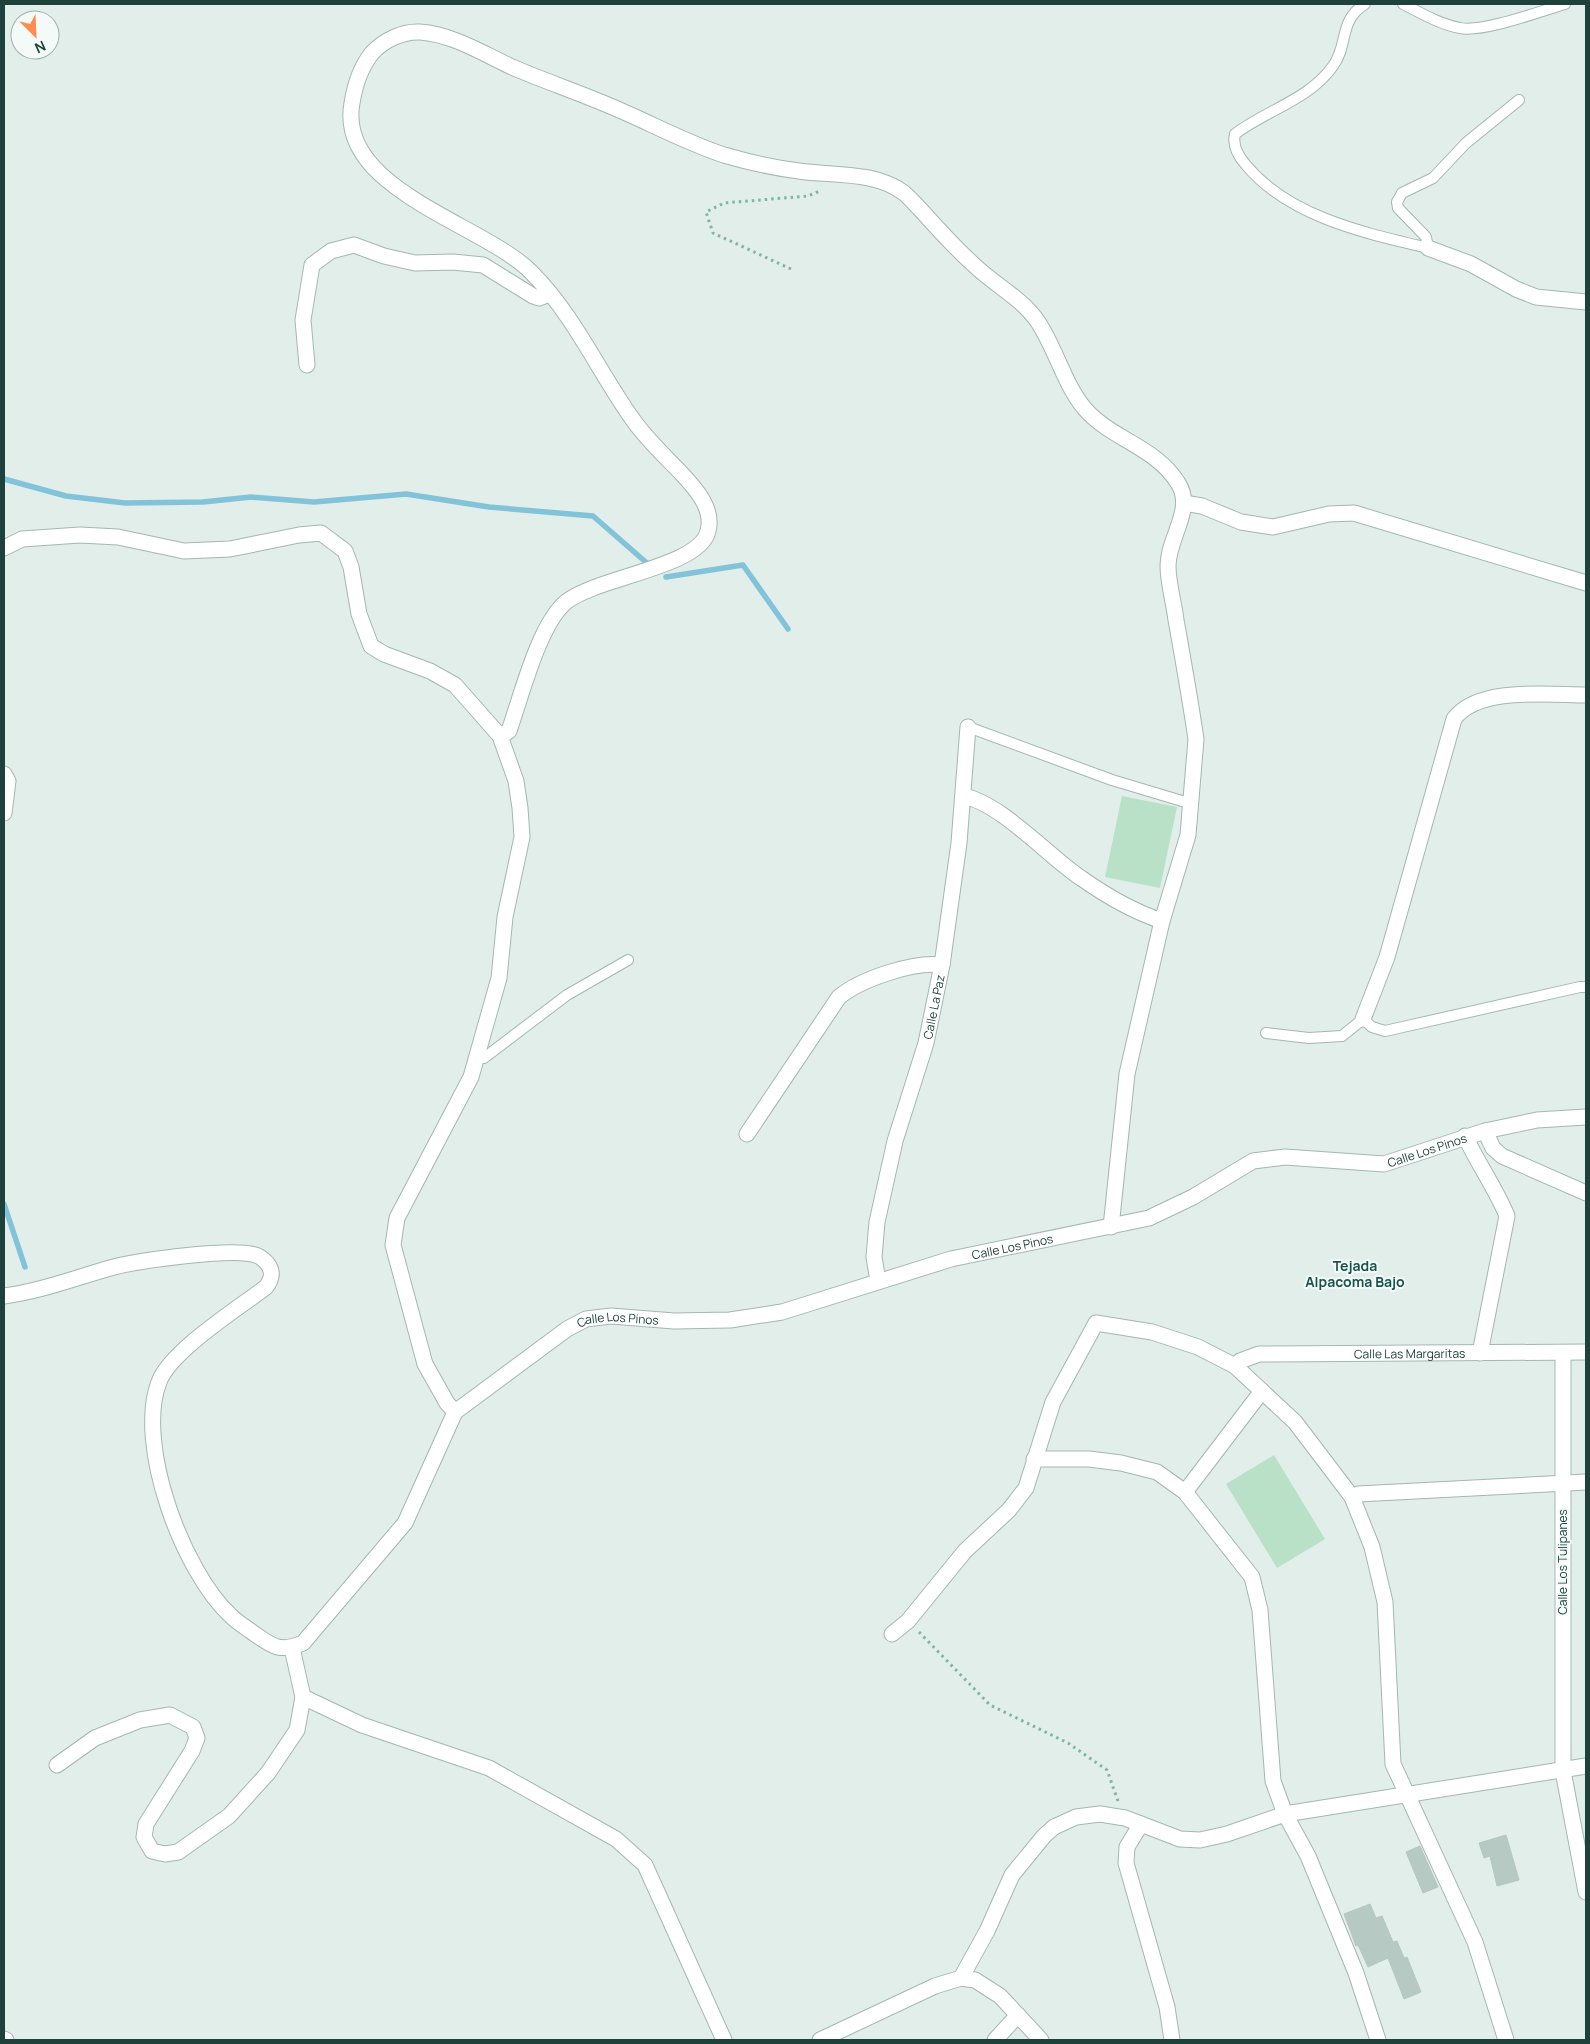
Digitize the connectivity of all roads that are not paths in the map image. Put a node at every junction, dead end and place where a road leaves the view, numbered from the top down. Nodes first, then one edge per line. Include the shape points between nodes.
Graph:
1 (1366, 4) edge
2 (1403, 4) edge
3 (1565, 4) edge
4 (1519, 100) dead end
5 (1428, 248) junction
6 (549, 294) junction
7 (1586, 302) edge
8 (307, 365) dead end
9 (1184, 503) junction
10 (4, 548) edge
11 (1586, 583) edge
12 (1586, 696) edge
13 (968, 727) joint
14 (500, 736) junction
15 (4, 774) edge
16 (963, 796) junction
17 (1192, 804) junction
18 (4, 813) edge
19 (1162, 921) junction
20 (628, 960) dead end
21 (942, 965) junction
22 (1586, 987) edge
23 (1363, 1019) junction
24 (1266, 1033) dead end
25 (476, 1058) junction
26 (1586, 1116) edge
27 (1484, 1131) junction
28 (747, 1134) dead end
29 (1465, 1136) junction
30 (1586, 1193) edge
31 (1111, 1227) junction
32 (878, 1281) junction
33 (4, 1296) edge
34 (1586, 1352) edge
35 (1480, 1353) junction
36 (1563, 1353) junction
37 (1235, 1366) junction
38 (1262, 1391) junction
39 (455, 1412) junction
40 (1034, 1459) junction
41 (1586, 1482) edge
42 (1562, 1483) junction
43 (1184, 1492) junction
44 (1352, 1497) junction
45 (892, 1634) dead end
46 (292, 1648) junction
47 (303, 1697) junction
48 (57, 1765) dead end
49 (1586, 1766) edge
50 (1562, 1771) junction
51 (1405, 1794) junction
52 (1285, 1814) junction
53 (1141, 1824) junction
54 (1586, 1892) edge
55 (961, 1978) junction
56 (1018, 2015) junction
57 (724, 2040) edge
58 (820, 2040) edge
59 (995, 2040) edge
60 (1041, 2040) edge
61 (1172, 2040) edge
62 (1378, 2040) edge
63 (1506, 2040) edge

1 - 5 lane via 1352,14 1346,24 1341,54 1332,68 1300,97 1235,134 1234,148 1254,176 1298,207 1372,235
2 - 3 lane via 1462,29 1490,25
4 - 5 lane via 1466,143 1433,178 1399,197 1398,208 1426,237
5 - 7 street via 1471,264 1536,297
6 - 8 street via 539,298 533,296 483,265 414,262 354,245 331,250 312,265 303,320
6 - 9 street via 532,273 503,250 436,214 379,175 367,160 349,117 355,81 371,54 388,39 418,32 462,43 721,154 793,171 872,178 903,192 976,267 1036,319 1081,404 1101,425 1142,448 1169,470 1181,487
6 - 14 street via 559,304 635,423 699,492 708,514 708,533 699,548 683,557 591,587 562,605 542,636 509,731
9 - 11 street via 1202,506 1241,522 1273,527 1329,514 1354,513
9 - 17 street via 1170,548 1168,567 1196,739
10 - 14 street via 22,539 80,535 118,536 184,551 230,549 321,533 345,551 359,614 371,646 455,685
12 - 23 street via 1518,695 1488,699 1460,710 1454,719 1387,957
13 - 16 street, Calle La Paz
13 - 17 lane via 1112,780
14 - 25 street via 516,781 522,837 505,917 499,978
15 - 18 street via 8,781
16 - 19 street via 986,804 1081,878
16 - 21 street, Calle La Paz via 960,843
17 - 19 street via 1188,835
19 - 31 street via 1126,1074
20 - 25 lane via 567,995 484,1058
21 - 28 street via 917,966 883,975 852,987 839,997
21 - 32 street, Calle La Paz via 926,1043 895,1141 877,1222 874,1257
22 - 23 lane via 1385,1031 1372,1027
23 - 24 lane via 1342,1036 1310,1038
25 - 39 street via 471,1077 397,1218 393,1245 425,1364
26 - 27 street, Calle Los Pinos via 1538,1120
27 - 29 street, Calle Los Pinos
27 - 30 street via 1493,1148 1502,1156
29 - 31 street, Calle Los Pinos via 1384,1164 1285,1157 1253,1160 1193,1197 1149,1218
29 - 35 street via 1507,1216
31 - 32 street, Calle Los Pinos via 951,1260
32 - 39 street, Calle Los Pinos via 782,1312 730,1320 674,1321 611,1316 586,1320 567,1329
33 - 46 street via 33,1293 116,1267 192,1256 237,1253 258,1256 267,1263 272,1272 266,1287 209,1328 175,1359 159,1380 153,1403 155,1447 169,1513 191,1560 213,1595 231,1616 269,1644 280,1649
34 - 36 street, Calle Las Margaritas
35 - 36 street, Calle Las Margaritas
35 - 37 street, Calle Las Margaritas via 1259,1354
36 - 42 street, Calle Los Tulipanes
37 - 38 street
37 - 40 street via 1198,1347 1152,1332 1096,1323 1053,1402
38 - 43 street
38 - 44 street via 1295,1422
39 - 46 street via 405,1523 303,1643
40 - 43 street via 1089,1459 1121,1463 1157,1472
40 - 45 street via 1026,1488 1009,1510 965,1551 908,1621
41 - 42 street
42 - 44 street via 1358,1494
42 - 50 street, Calle Los Tulipanes
43 - 52 street via 1252,1577 1260,1610 1273,1781
44 - 51 street via 1372,1547 1385,1602 1393,1764
46 - 47 street
47 - 48 street via 297,1730 268,1773 228,1816 178,1852 152,1851 144,1836 146,1824 197,1738 187,1722 170,1715 140,1720 95,1738
47 - 57 street via 362,1725 488,1768 616,1839 646,1865
49 - 50 street
50 - 51 street
50 - 54 street, Calle Los Tulipanes
51 - 52 street
51 - 63 street via 1475,1942
52 - 53 street via 1200,1840 1180,1839
52 - 62 street via 1308,1856 1356,1973
53 - 55 street via 1100,1814 1076,1817 1054,1827 1012,1875
53 - 61 street via 1127,1847 1126,1862 1167,2006
55 - 56 street via 975,1980 992,1991
55 - 58 street via 935,1986
56 - 59 street
56 - 60 street

